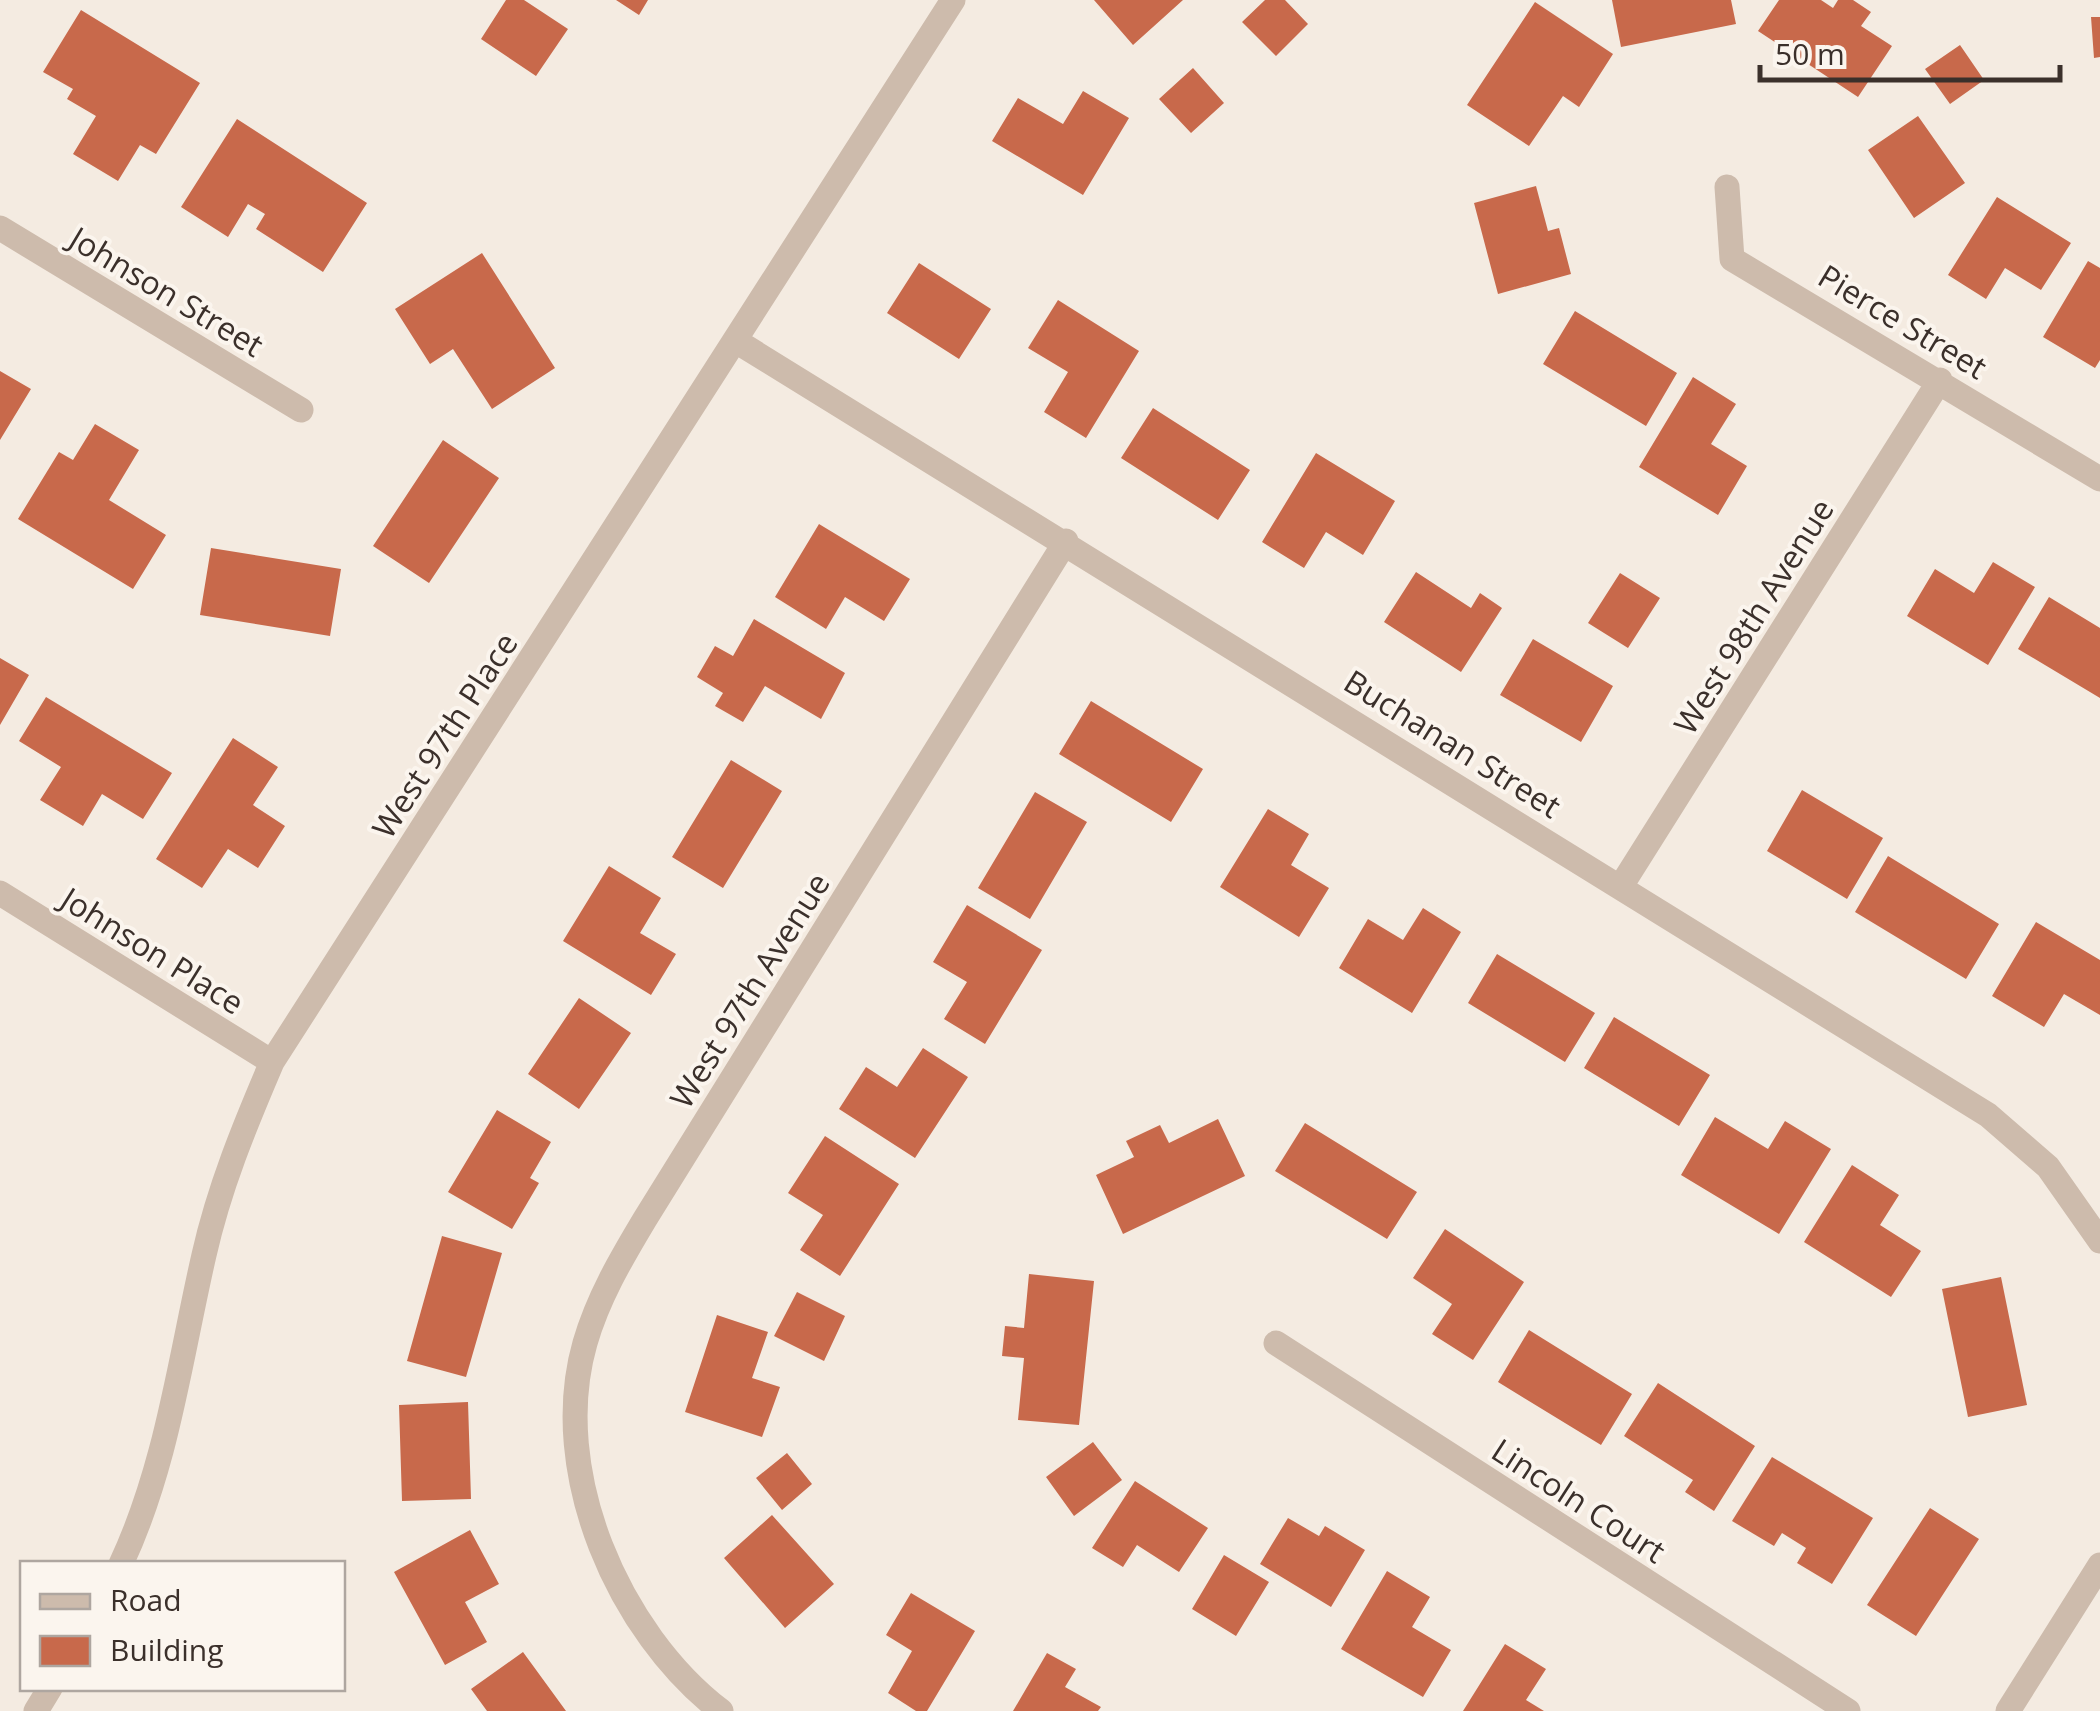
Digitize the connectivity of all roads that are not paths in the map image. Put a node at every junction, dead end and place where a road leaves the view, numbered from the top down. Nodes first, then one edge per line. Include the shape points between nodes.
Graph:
1 (953, 0) edge
2 (1726, 187) dead end
3 (0, 228) edge
4 (736, 341) junction
5 (1940, 380) junction
6 (301, 410) dead end
7 (2100, 479) edge
8 (1066, 541) junction
9 (1621, 886) junction
10 (0, 893) edge
11 (272, 1062) junction
12 (2100, 1241) edge
13 (1276, 1343) dead end
14 (122, 1561) edge
15 (2100, 1564) edge
16 (721, 1711) edge
17 (1848, 1711) edge
18 (2008, 1711) edge

1 - 4 street, West 97th Place
2 - 5 street, Pierce Street via 1732,259
3 - 6 street, Johnson Street
4 - 8 street, Buchanan Street
4 - 11 street, West 97th Place
5 - 7 street, Pierce Street
5 - 9 street, West 98th Avenue
8 - 9 street, Buchanan Street
8 - 16 street, West 97th Avenue via 610,1278 584,1345 576,1417 588,1502 628,1608 660,1655
9 - 12 street, Buchanan Street via 1988,1115 2048,1167
10 - 11 street, Johnson Place
11 - 14 street, West 97th Place via 231,1158 204,1253 175,1404
13 - 17 street, Lincoln Court
15 - 18 street

